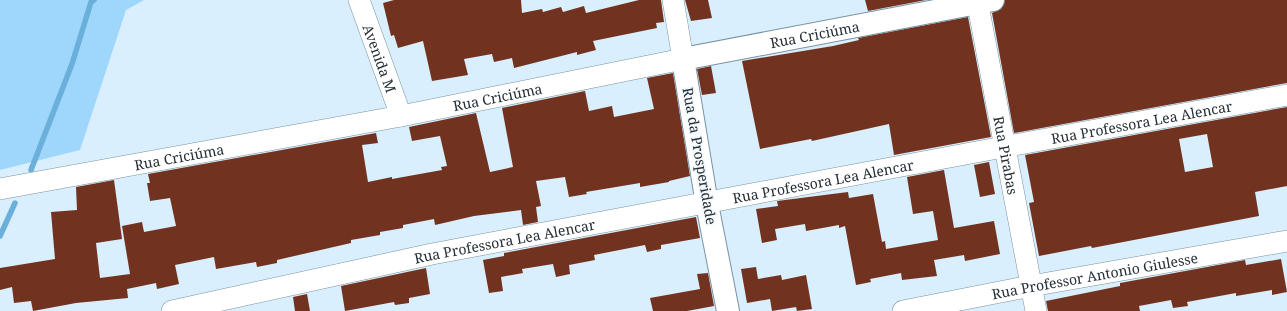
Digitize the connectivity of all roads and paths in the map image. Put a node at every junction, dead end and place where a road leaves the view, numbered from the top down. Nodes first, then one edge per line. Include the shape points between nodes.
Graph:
1 (359, 0) edge
2 (673, 0) edge
3 (982, 1) edge
4 (683, 59) junction
5 (1287, 96) edge
6 (401, 116) junction
7 (1003, 146) junction
8 (0, 189) edge
9 (707, 204) junction
10 (1287, 241) edge
11 (1031, 286) junction
12 (172, 311) edge
13 (728, 311) edge
14 (903, 311) edge
15 (1036, 311) edge

1 - 6 street, Avenida M
2 - 4 street, Rua da Prosperidade
3 - 4 street, Rua Criciúma
3 - 7 street, Rua Pirabas
4 - 6 street, Rua Criciúma
4 - 9 street, Rua da Prosperidade
5 - 7 street, Rua Professora Lea Alencar
6 - 8 street, Rua Criciúma
7 - 9 street, Rua Professora Lea Alencar
7 - 11 street, Rua Pirabas
9 - 12 street, Rua Professora Lea Alencar via 432,254
9 - 13 street, Rua da Prosperidade
10 - 11 street, Rua Professor Antonio Giulesse
11 - 14 street, Rua Professor Antonio Giulesse
11 - 15 street, Rua Pirabas

